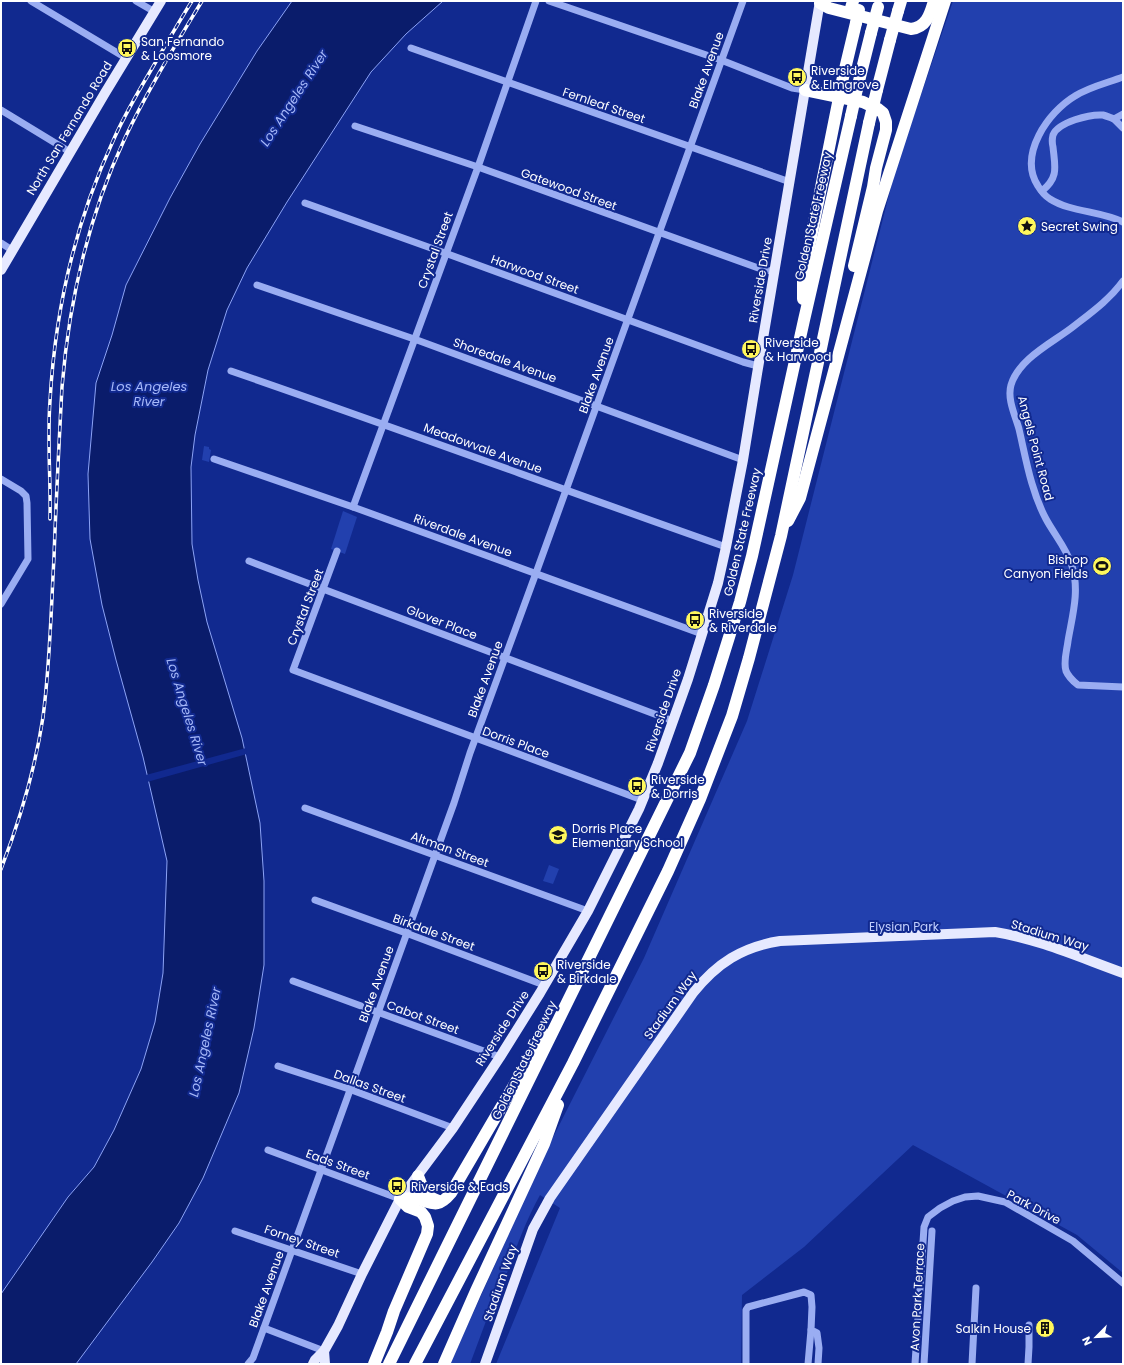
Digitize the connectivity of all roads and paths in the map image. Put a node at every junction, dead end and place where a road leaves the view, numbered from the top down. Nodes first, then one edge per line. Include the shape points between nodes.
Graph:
1 (30, 1) edge
2 (136, 1) edge
3 (161, 1) edge
4 (536, 1) edge
5 (550, 1) edge
6 (743, 1) edge
7 (929, 1) edge
8 (934, 1) edge
9 (945, 1) edge
10 (819, 2) edge
11 (878, 4) edge
12 (856, 5) edge
13 (899, 6) edge
14 (155, 12) junction
15 (922, 25) junction
16 (411, 48) dead end
17 (126, 58) junction
18 (721, 60) junction
19 (1123, 77) edge
20 (506, 83) junction
21 (805, 90) junction
22 (1, 110) edge
23 (1123, 114) edge
24 (1114, 119) junction
25 (356, 126) dead end
26 (1123, 128) edge
27 (690, 147) junction
28 (70, 152) junction
29 (478, 167) junction
30 (790, 182) junction
31 (1042, 192) junction
32 (305, 204) dead end
33 (1123, 222) edge
34 (659, 233) junction
35 (1, 243) edge
36 (12, 250) junction
37 (445, 253) junction
38 (1, 270) edge
39 (775, 272) junction
40 (1123, 280) edge
41 (257, 285) dead end
42 (628, 320) junction
43 (804, 320) junction
44 (414, 339) junction
45 (842, 339) junction
46 (758, 366) junction
47 (231, 371) dead end
48 (597, 405) junction
49 (383, 424) junction
50 (214, 459) dead end
51 (743, 460) junction
52 (1, 480) edge
53 (566, 491) junction
54 (353, 506) junction
55 (781, 536) junction
56 (726, 547) junction
57 (337, 551) dead end
58 (249, 561) dead end
59 (536, 574) junction
60 (323, 589) junction
61 (1, 604) edge
62 (702, 634) junction
63 (505, 657) junction
64 (293, 670) joint
65 (1123, 687) edge
66 (673, 721) junction
67 (475, 738) junction
68 (642, 800) junction
69 (305, 808) dead end
70 (435, 855) junction
71 (315, 900) dead end
72 (588, 911) junction
73 (406, 933) junction
74 (1123, 973) edge
75 (582, 974) junction
76 (293, 981) dead end
77 (544, 985) junction
78 (378, 1012) junction
79 (500, 1057) junction
80 (573, 1063) junction
81 (278, 1066) dead end
82 (349, 1089) junction
83 (453, 1128) junction
84 (268, 1150) dead end
85 (320, 1170) junction
86 (418, 1176) junction
87 (400, 1199) junction
88 (442, 1201) junction
89 (235, 1230) dead end
90 (932, 1231) dead end
91 (292, 1249) junction
92 (362, 1274) junction
93 (1123, 1283) edge
94 (976, 1288) dead end
95 (453, 1293) junction
96 (1029, 1325) dead end
97 (264, 1328) junction
98 (811, 1330) junction
99 (324, 1351) junction
100 (248, 1364) edge
101 (313, 1364) edge
102 (325, 1364) edge
103 (374, 1364) edge
104 (389, 1364) edge
105 (416, 1364) edge
106 (425, 1364) edge
107 (444, 1364) edge
108 (485, 1364) edge
109 (746, 1364) edge
110 (808, 1364) edge
111 (818, 1364) edge
112 (915, 1364) edge
113 (924, 1364) edge
114 (972, 1364) edge
115 (1028, 1364) edge

1 - 17 street
2 - 14 street
3 - 14 main road, North San Fernando Road
4 - 20 street, Crystal Street
5 - 18 street
6 - 18 street, Blake Avenue
7 - 15 highway
8 - 15 highway via 927,21
9 - 45 highway via 878,211
10 - 15 highway via 829,8 907,29 915,29
10 - 21 main road, Riverside Drive
11 - 43 highway, Golden State Freeway, bridge
12 - 43 highway, bridge via 803,277
13 - 55 highway, bridge via 869,123
14 - 17 main road, North San Fernando Road
16 - 20 street, Fernleaf Street
17 - 28 main road, North San Fernando Road
18 - 21 street via 792,88
18 - 27 street, Blake Avenue
19 - 31 street via 1075,96 1058,109 1044,126 1036,139 1032,159 1033,176
20 - 27 street, Fernleaf Street
20 - 29 street, Crystal Street
21 - 30 main road, Riverside Drive
21 - 45 highway via 863,102 883,113 886,122 845,305
22 - 28 street
23 - 24 street
24 - 26 street
24 - 31 street via 1103,115 1090,116 1071,121 1057,130 1052,141 1055,174 1051,183
25 - 29 street, Gatewood Street
27 - 30 street, Fernleaf Street
27 - 34 street, Blake Avenue
28 - 36 main road, North San Fernando Road
29 - 34 street, Gatewood Street
29 - 37 street, Crystal Street
30 - 39 main road, Riverside Drive
31 - 33 street via 1050,199 1066,206
32 - 37 street, Harwood Street
34 - 39 street, Gatewood Street
34 - 42 street, Blake Avenue
35 - 36 street
36 - 38 main road, North San Fernando Road
37 - 42 street, Harwood Street
37 - 44 street, Crystal Street
39 - 46 main road, Riverside Drive
40 - 65 street, Angels Point Road via 1108,299 1025,362 1011,385 1010,395 1038,504 1072,566 1076,592 1066,671 1078,685
41 - 44 street, Shoredale Avenue
42 - 46 street, Harwood Street
42 - 48 street, Blake Avenue
43 - 75 highway, Golden State Freeway via 752,556 714,685 690,753
44 - 48 street, Shoredale Avenue
44 - 49 street, Crystal Street
45 - 55 highway via 800,498
46 - 51 main road, Riverside Drive
47 - 49 street, Meadowvale Avenue
48 - 51 street, Shoredale Avenue
48 - 53 street, Blake Avenue
49 - 53 street, Meadowvale Avenue
49 - 54 street, Crystal Street
50 - 54 street, Riverdale Avenue
51 - 56 main road, Riverside Drive
52 - 61 street via 26,496 28,559
53 - 56 street, Meadowvale Avenue
53 - 59 street, Blake Avenue
54 - 59 street, Riverdale Avenue
55 - 80 highway via 732,716 700,799 668,871
56 - 62 main road, Riverside Drive
57 - 60 street, Crystal Street
58 - 60 street, Glover Place
59 - 62 street, Riverdale Avenue
59 - 63 street, Blake Avenue
60 - 63 street, Glover Place
60 - 64 street, Crystal Street
62 - 66 main road, Riverside Drive
63 - 66 street, Glover Place
63 - 67 street, Blake Avenue
64 - 67 street, Dorris Place
66 - 68 main road, Riverside Drive
67 - 68 street, Dorris Place
67 - 70 street, Blake Avenue
68 - 72 main road, Riverside Drive
69 - 70 street, Altman Street
70 - 72 street, Altman Street
70 - 73 street, Blake Avenue
71 - 73 street, Birkdale Street
72 - 77 main road, Riverside Drive
73 - 77 street, Birkdale Street
73 - 78 street, Blake Avenue
74 - 108 main road, Stadium Way via 1030,940 995,932 780,941 751,948 725,961 713,970 693,993 550,1198 526,1246
75 - 88 highway via 561,1004 451,1193
75 - 104 highway, Golden State Freeway
76 - 78 street, Cabot Street
77 - 79 main road, Riverside Drive
78 - 79 street, Cabot Street
78 - 82 street, Blake Avenue
79 - 83 main road, Riverside Drive
80 - 95 highway
80 - 107 highway via 544,1144
81 - 82 street, Dallas Street
82 - 83 street, Dallas Street
82 - 85 street, Blake Avenue
83 - 86 main road, Riverside Drive
84 - 85 street, Eads Street
85 - 87 street, Eads Street
85 - 91 street, Blake Avenue
86 - 87 main road, Riverside Drive
86 - 88 highway via 428,1196
87 - 88 highway via 413,1198 430,1203
87 - 92 main road, Riverside Drive
87 - 103 highway via 408,1207 421,1212 428,1226 427,1234
89 - 91 street, Forney Street
90 - 113 street, Avon Park Terrace
91 - 92 street, Forney Street
91 - 97 street, Blake Avenue
92 - 99 main road, Riverside Drive
93 - 112 street, Park Drive via 1073,1241 1005,1202 978,1196 953,1201 928,1217 924,1227
94 - 114 street
95 - 105 highway
95 - 106 highway
96 - 115 street
97 - 99 street
97 - 100 street, Blake Avenue
98 - 109 street via 811,1295 804,1292 748,1307
98 - 110 street
98 - 111 street via 817,1333
99 - 101 main road, Riverside Drive
99 - 102 main road

